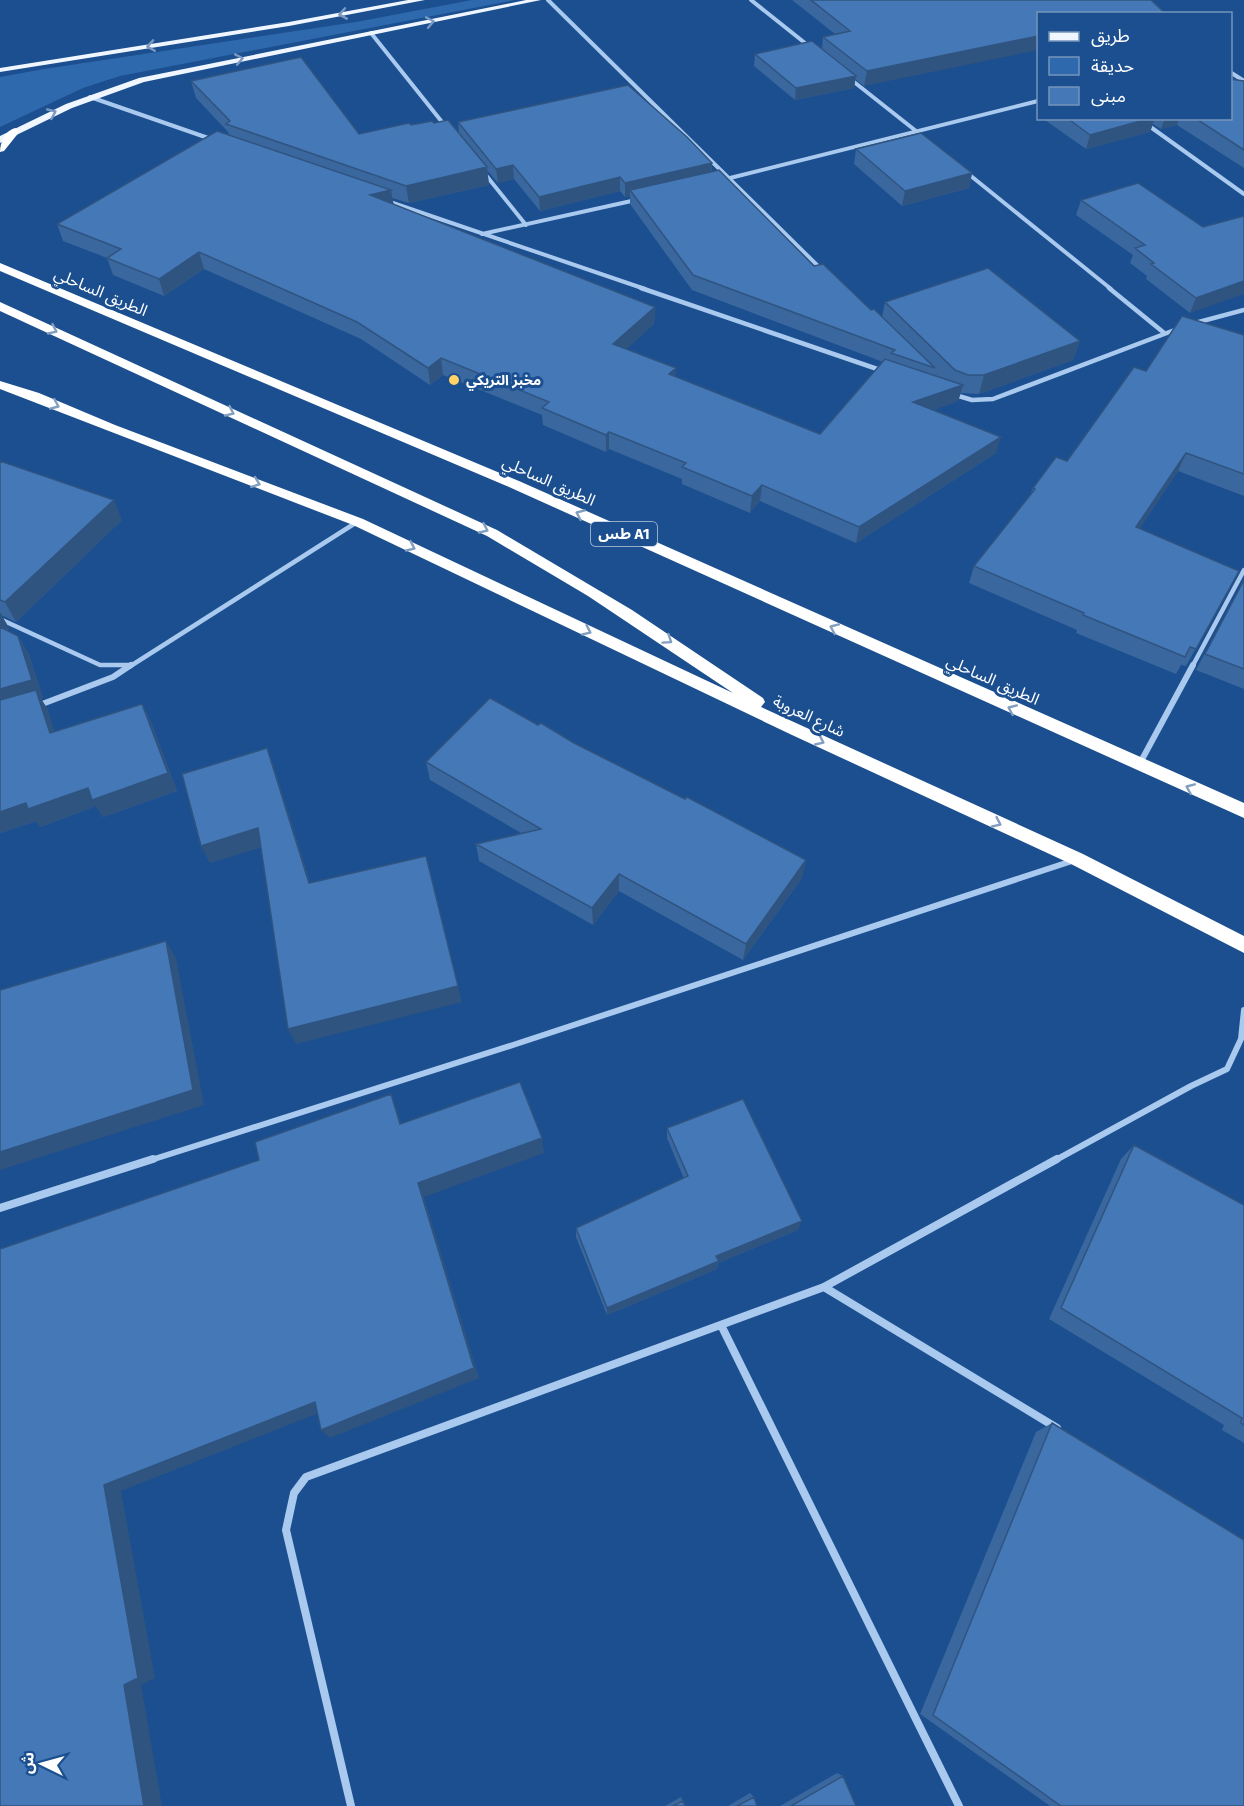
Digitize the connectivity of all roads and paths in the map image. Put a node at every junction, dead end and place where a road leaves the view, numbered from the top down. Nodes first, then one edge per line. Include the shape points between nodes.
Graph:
1 (422, 0) edge
2 (537, 0) edge
3 (548, 0) edge
4 (751, 0) edge
5 (371, 33) junction
6 (815, 51) edge
7 (0, 70) edge
8 (842, 73) edge
9 (90, 97) junction
10 (1037, 101) edge
11 (1141, 120) edge
12 (15, 131) junction
13 (916, 131) junction
14 (452, 134) edge
15 (925, 138) edge
16 (0, 140) edge
17 (212, 140) edge
18 (0, 148) edge
19 (962, 168) edge
20 (481, 170) edge
21 (728, 178) junction
22 (717, 181) edge
23 (1244, 194) edge
24 (380, 199) edge
25 (638, 199) edge
26 (526, 225) junction
27 (480, 234) junction
28 (0, 267) edge
29 (830, 277) edge
30 (0, 306) edge
31 (1244, 310) edge
32 (1193, 324) edge
33 (1183, 327) edge
34 (1163, 332) junction
35 (892, 374) edge
36 (0, 385) edge
37 (948, 392) edge
38 (358, 522) junction
39 (1244, 570) edge
40 (0, 619) edge
41 (131, 665) junction
42 (32, 707) edge
43 (798, 731) junction
44 (1138, 765) junction
45 (1244, 811) edge
46 (1077, 859) junction
47 (1244, 945) edge
48 (1244, 1010) edge
49 (0, 1208) edge
50 (824, 1287) junction
51 (721, 1325) junction
52 (1070, 1436) edge
53 (351, 1806) edge
54 (959, 1806) edge

1 -> 7 main road
5 -> 2 main road
3 - 21 street
4 - 6 street
9 -> 5 main road via 169,73
5 - 14 street
8 - 13 street
12 -> 9 main road
9 - 17 street
10 - 13 street
11 - 23 street
12 - 16 main road
12 - 18 highway
13 - 15 street
13 - 21 street
19 - 34 street
20 - 26 street
21 - 22 street
21 - 29 street
24 - 27 street
25 - 26 street
26 - 27 street
27 - 35 street
44 -> 28 highway, الطريق الساحلي / طس A1 via 514,484
30 -> 43 highway via 492,533 562,571 641,622
31 - 32 street
33 - 34 street
34 - 37 street via 993,399 962,398
36 -> 38 highway
38 - 41 street
38 -> 43 highway, شارع العروبة
39 - 44 street
40 - 41 street via 100,665
41 - 42 street via 113,677
43 -> 46 highway, شارع العروبة
45 -> 44 highway, الطريق الساحلي / طس A1
46 - 47 highway, شارع العروبة
46 - 49 street via 516,1044
48 - 50 street via 1241,1039 1227,1069
50 - 51 street
50 - 52 street
51 - 53 street via 306,1477 294,1493 286,1530
51 - 54 street

